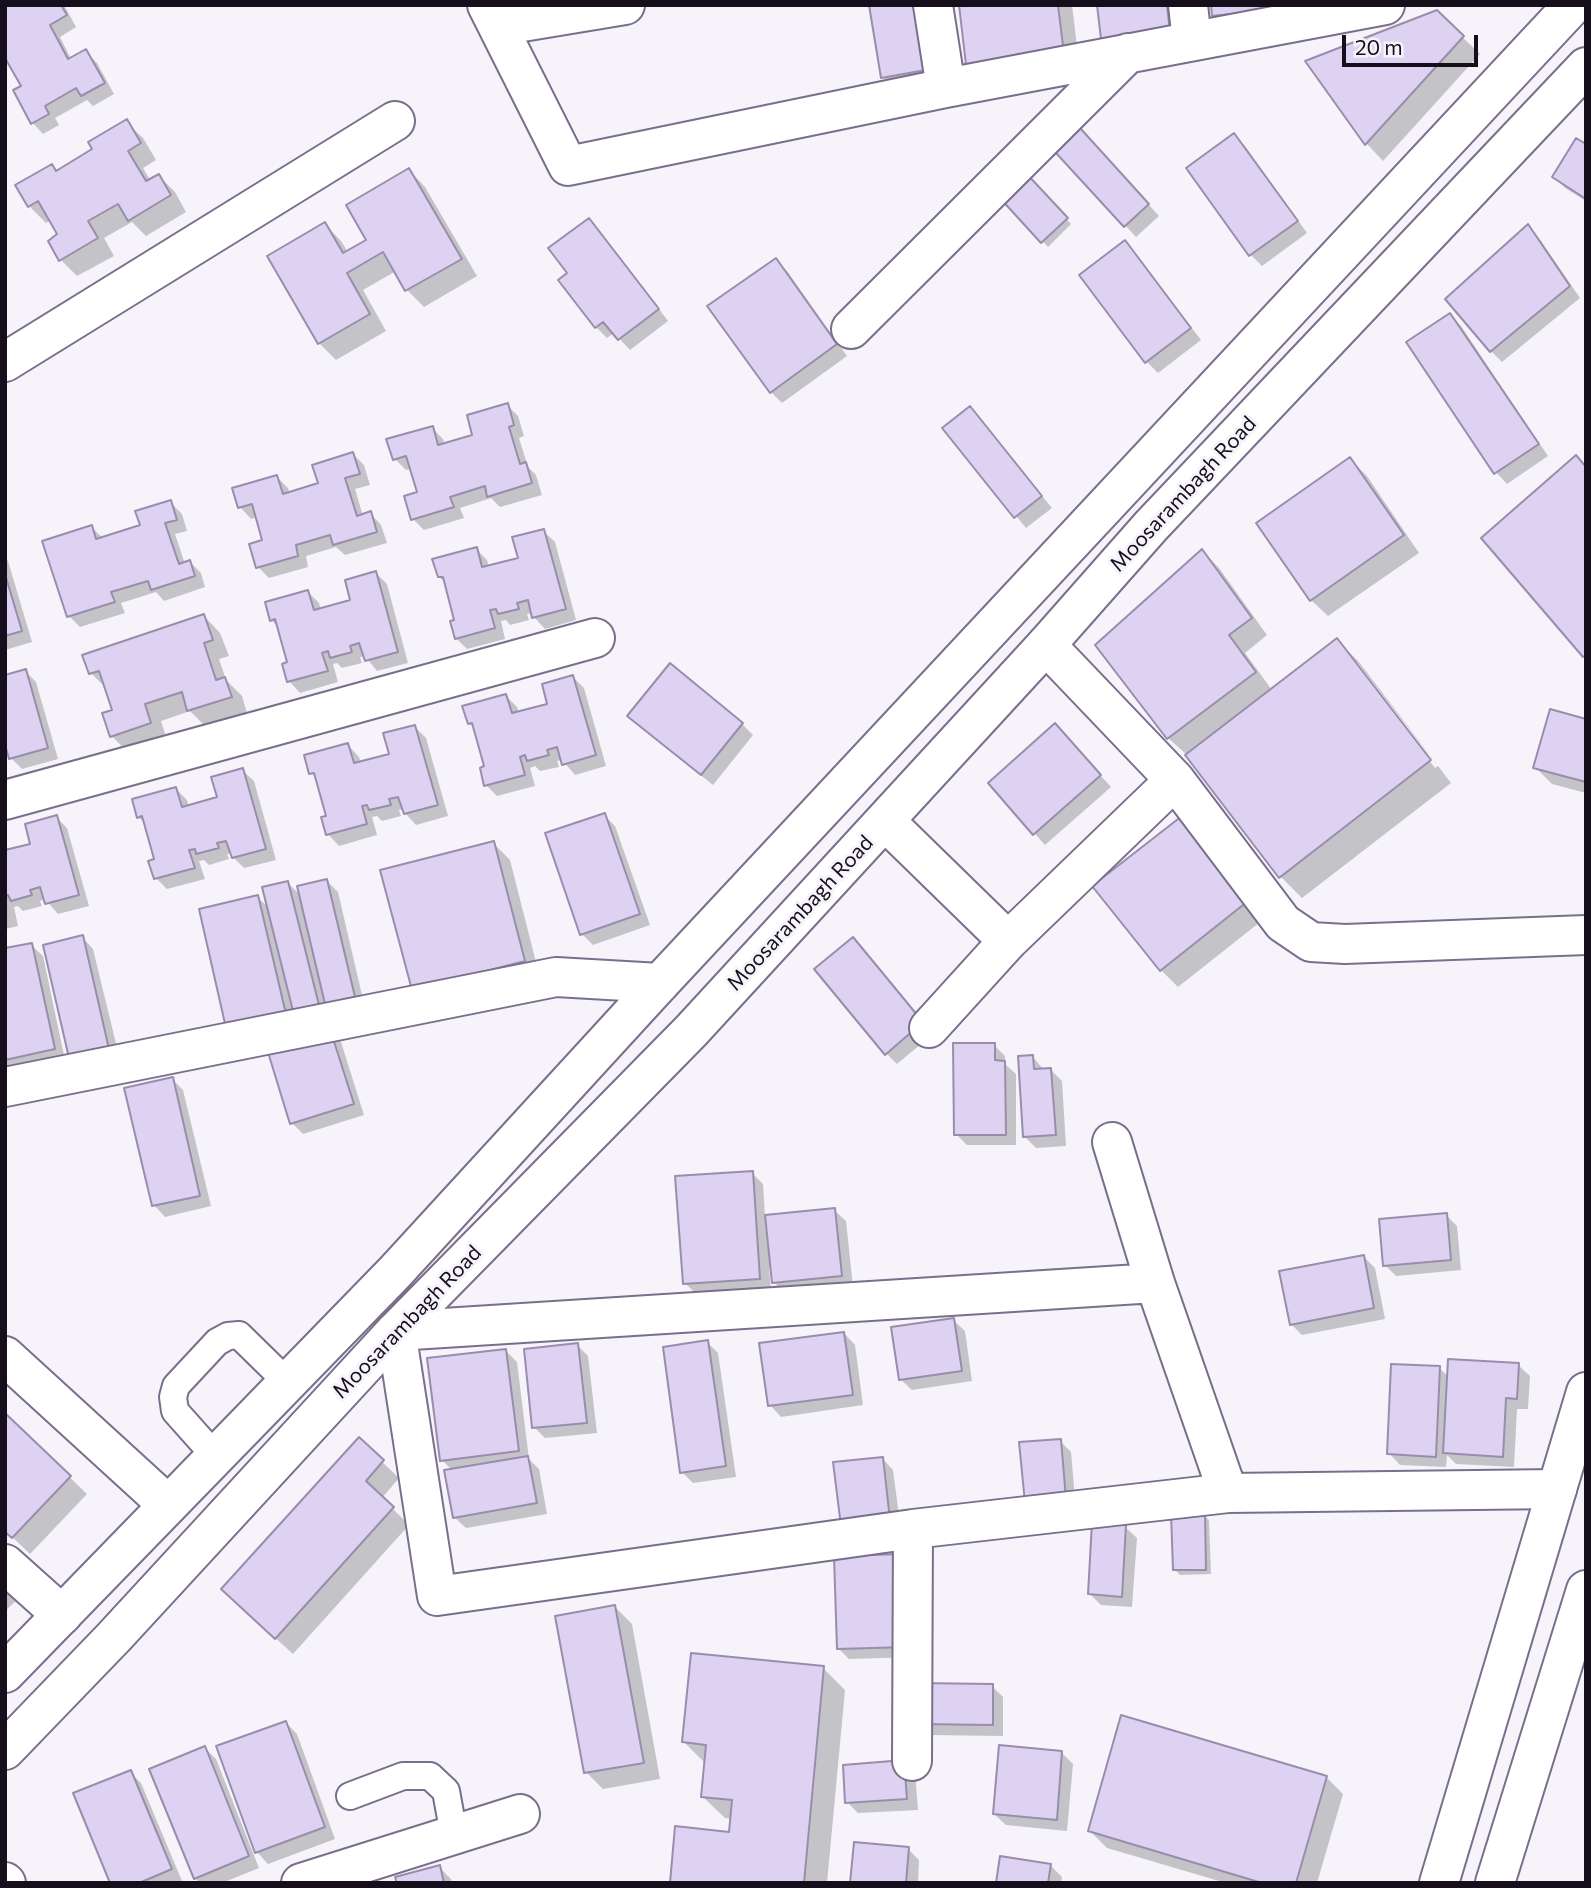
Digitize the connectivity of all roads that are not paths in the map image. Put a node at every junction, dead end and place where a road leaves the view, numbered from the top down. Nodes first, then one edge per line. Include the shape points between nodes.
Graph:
1 (625, 5) edge
2 (933, 5) edge
3 (1385, 5) edge
4 (1573, 5) edge
5 (493, 16) edge
6 (1190, 23) edge
7 (1128, 53) junction
8 (1586, 67) edge
9 (946, 88) junction
10 (394, 121) dead end
11 (851, 329) dead end
12 (9, 350) edge
13 (596, 638) dead end
14 (1046, 645) junction
15 (1175, 780) junction
16 (5, 800) edge
17 (885, 821) junction
18 (1586, 935) edge
19 (1008, 942) junction
20 (660, 983) junction
21 (929, 1028) dead end
22 (5, 1087) edge
23 (1112, 1142) dead end
24 (1156, 1283) junction
25 (396, 1331) junction
26 (5, 1356) edge
27 (288, 1383) junction
28 (1586, 1392) edge
29 (216, 1457) junction
30 (1557, 1489) junction
31 (1228, 1493) junction
32 (168, 1505) junction
33 (913, 1529) junction
34 (5, 1563) edge
35 (1586, 1590) edge
36 (62, 1615) junction
37 (5, 1673) edge
38 (5, 1749) edge
39 (912, 1760) dead end
40 (350, 1796) dead end
41 (520, 1814) dead end
42 (454, 1835) junction
43 (301, 1883) edge
44 (1439, 1883) edge
45 (1495, 1883) edge

1 - 5 street
2 - 9 street
3 - 6 street
4 - 20 street, Moosarambagh Road
5 - 9 street via 568,166
6 - 7 street
7 - 9 street
7 - 11 street
8 - 14 street, Moosarambagh Road via 1151,526
10 - 12 street
13 - 16 street
14 - 15 street
14 - 17 street, Moosarambagh Road
15 - 18 street via 1283,923 1311,942
15 - 19 street
17 - 19 street
17 - 25 street, Moosarambagh Road via 691,1031
19 - 21 street
20 - 22 street via 555,976
20 - 27 street, Moosarambagh Road
23 - 24 street
24 - 25 street
24 - 31 street
25 - 33 street via 438,1596
25 - 38 street, Moosarambagh Road
26 - 32 street
27 - 29 street, Moosarambagh Road
27 - 29 lane via 239,1335 216,1342 176,1386 173,1397 175,1410
28 - 30 street
29 - 32 street, Moosarambagh Road
30 - 31 street
30 - 44 street
31 - 33 street
32 - 36 street, Moosarambagh Road
33 - 39 street
34 - 36 street
35 - 45 street
36 - 37 street, Moosarambagh Road
40 - 42 lane via 403,1776 430,1776 446,1791
41 - 42 street
42 - 43 street

